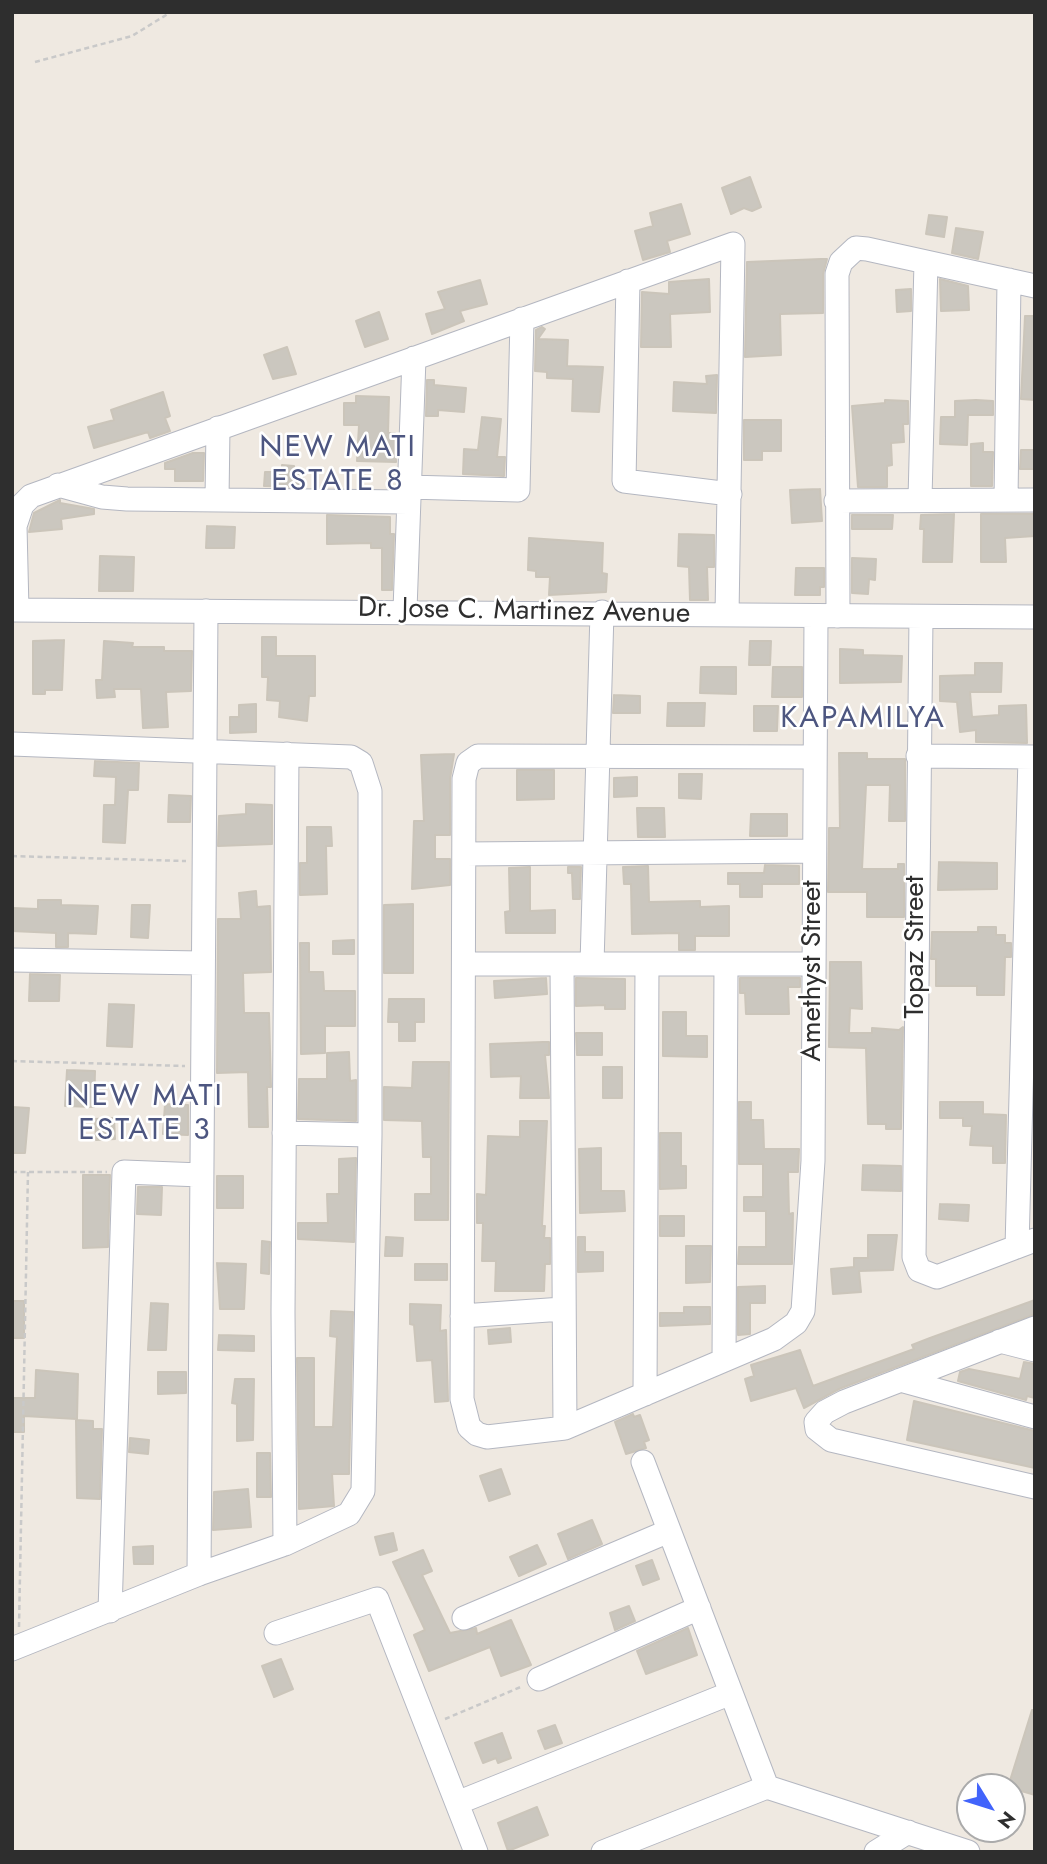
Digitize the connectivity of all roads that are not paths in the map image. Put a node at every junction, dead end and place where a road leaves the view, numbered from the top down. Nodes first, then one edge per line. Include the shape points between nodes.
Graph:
1 (926, 262) junction
2 (1009, 280) junction
3 (628, 281) junction
4 (1035, 286) edge
5 (522, 319) junction
6 (414, 358) junction
7 (218, 428) junction
8 (58, 485) junction
9 (408, 494) junction
10 (730, 494) junction
11 (920, 499) junction
12 (216, 500) junction
13 (836, 500) junction
14 (1006, 500) junction
15 (1035, 500) edge
16 (15, 610) edge
17 (405, 610) junction
18 (206, 611) junction
19 (602, 612) junction
20 (727, 615) junction
21 (827, 616) junction
22 (921, 617) junction
23 (1035, 617) edge
24 (12, 744) edge
25 (204, 751) junction
26 (287, 754) junction
27 (918, 756) junction
28 (597, 757) junction
29 (814, 757) junction
30 (1032, 757) edge
31 (813, 851) junction
32 (594, 853) junction
33 (464, 854) junction
34 (12, 960) edge
35 (202, 962) junction
36 (465, 964) junction
37 (562, 964) junction
38 (592, 964) junction
39 (647, 964) junction
40 (726, 964) junction
41 (812, 964) junction
42 (1028, 1068) edge
43 (284, 1133) junction
44 (370, 1135) junction
45 (201, 1175) junction
46 (1026, 1243) edge
47 (563, 1309) junction
48 (462, 1315) junction
49 (1035, 1328) edge
50 (1000, 1341) junction
51 (1035, 1350) edge
52 (724, 1360) junction
53 (900, 1380) junction
54 (645, 1394) junction
55 (1035, 1417) edge
56 (565, 1428) junction
57 (643, 1462) dead end
58 (1035, 1487) edge
59 (669, 1531) junction
60 (285, 1544) junction
61 (199, 1574) junction
62 (699, 1608) junction
63 (110, 1611) junction
64 (464, 1618) dead end
65 (276, 1633) dead end
66 (16, 1648) edge
67 (539, 1679) road end
68 (731, 1693) junction
69 (767, 1787) junction
70 (457, 1803) junction
71 (908, 1832) junction
72 (476, 1852) edge
73 (604, 1852) edge
74 (876, 1852) edge
75 (968, 1852) edge

1 - 2 street
1 - 11 street
1 - 13 street, Amethyst Street via 856,248 841,262 837,274
2 - 4 street
2 - 14 street
3 - 5 street
3 - 10 street via 624,481
3 - 10 street via 733,244
5 - 6 street
5 - 9 street via 517,490
6 - 7 street
6 - 9 street
7 - 8 street
7 - 12 street
8 - 12 street via 102,497
8 - 16 street via 31,496 16,515
9 - 12 street
9 - 17 street
10 - 20 street
11 - 13 street
11 - 14 street
13 - 21 street, Amethyst Street
14 - 15 street
16 - 18 street, Dr. Jose C. Martinez Avenue
17 - 18 street, Dr. Jose C. Martinez Avenue
17 - 19 street, Dr. Jose C. Martinez Avenue
18 - 25 street
19 - 20 street, Dr. Jose C. Martinez Avenue
19 - 28 street
20 - 21 street, Dr. Jose C. Martinez Avenue
21 - 22 street, Dr. Jose C. Martinez Avenue
21 - 29 street, Amethyst Street
22 - 23 street, Dr. Jose C. Martinez Avenue
22 - 27 street, Topaz Street
24 - 25 street
25 - 26 street
25 - 35 street
26 - 43 street
26 - 44 street via 351,757 367,774
27 - 30 street
27 - 46 street, Topaz Street via 914,1257 923,1274 945,1276
28 - 29 street
28 - 32 street
28 - 33 street via 473,758 465,771
29 - 31 street, Amethyst Street
30 - 42 street
31 - 32 street
31 - 41 street, Amethyst Street
32 - 33 street
32 - 38 street
33 - 36 street
34 - 35 street
35 - 45 street
36 - 37 street
36 - 48 street
37 - 38 street
37 - 47 street
38 - 39 street
39 - 40 street
39 - 54 street
40 - 41 street
40 - 52 street
41 - 52 street, Amethyst Street via 813,1161 805,1299 796,1323 774,1339
42 - 46 street
43 - 44 street
43 - 60 street
44 - 60 street via 363,1491 349,1514
45 - 61 street
45 - 63 street via 124,1172
47 - 48 street
47 - 56 street
48 - 56 street via 463,1399 469,1427 487,1437
49 - 50 street
50 - 51 street
50 - 53 street
52 - 54 street
53 - 55 street
53 - 58 street via 825,1412 816,1422 817,1429 831,1440
54 - 56 street
57 - 59 street
59 - 62 street
59 - 64 street
60 - 61 street
61 - 63 street
62 - 67 street
62 - 68 street
63 - 66 street
65 - 70 street via 377,1599
68 - 69 street
68 - 70 street
69 - 71 street
69 - 73 street
70 - 72 street
71 - 74 street
71 - 75 street

